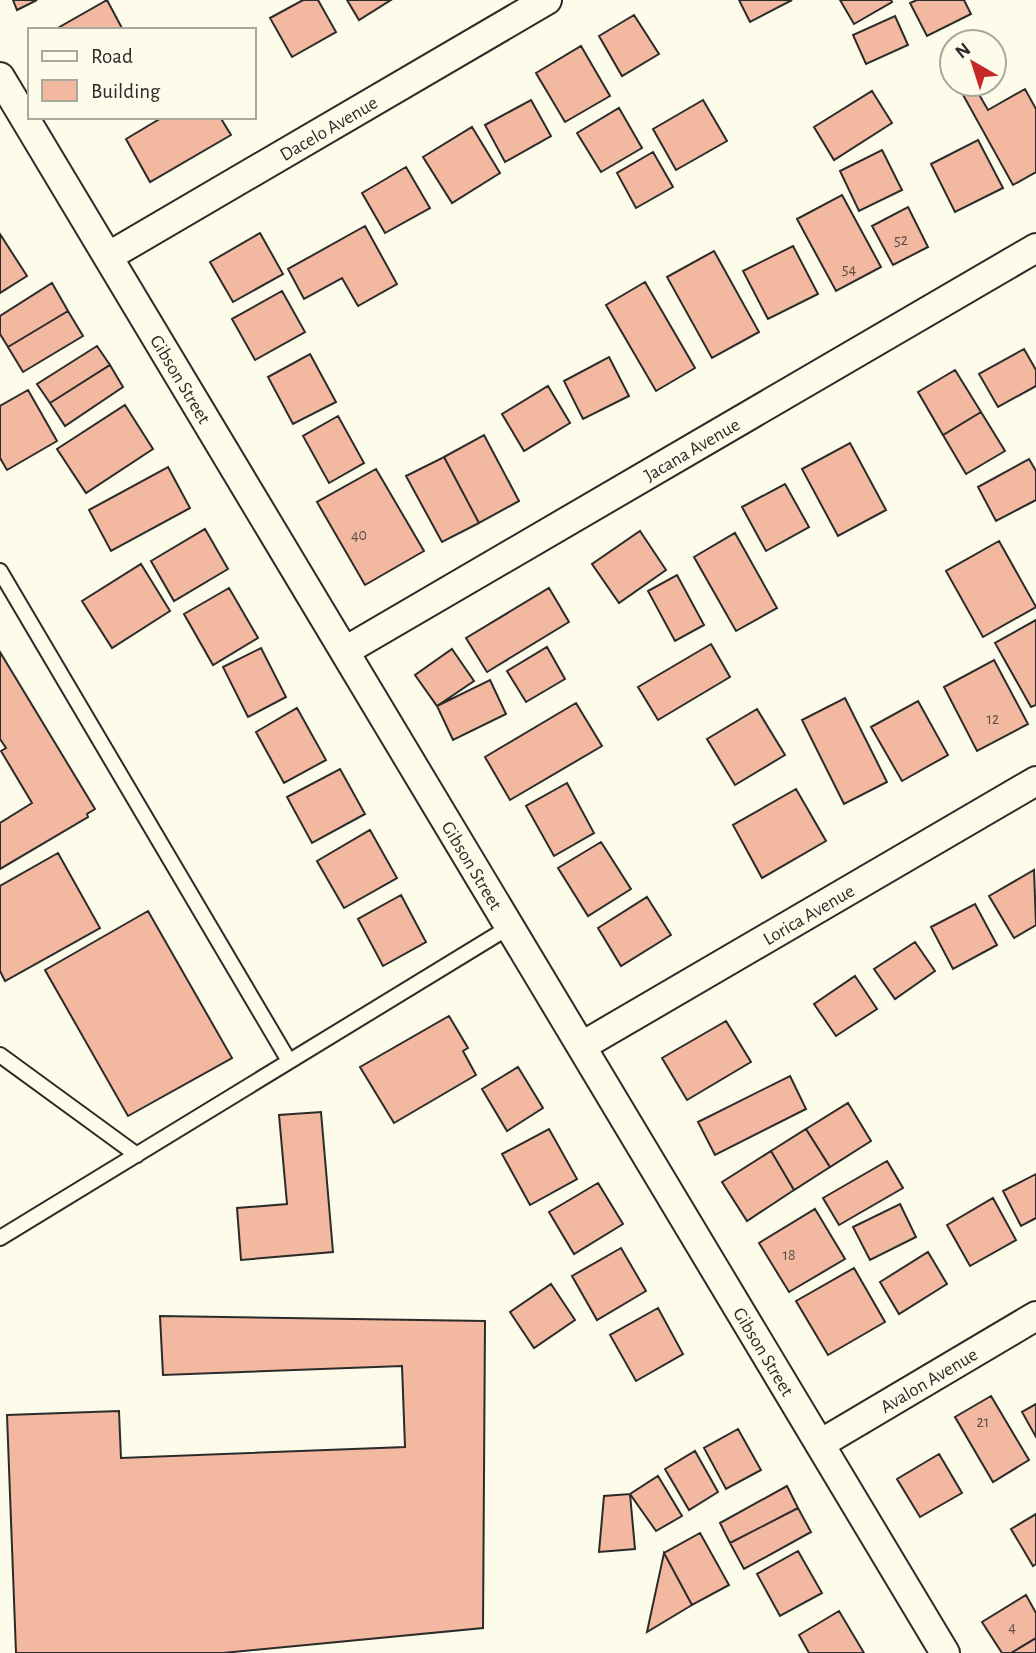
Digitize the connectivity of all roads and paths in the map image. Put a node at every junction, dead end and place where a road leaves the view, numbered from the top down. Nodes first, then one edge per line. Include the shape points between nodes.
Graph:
1 (547, 0) edge
2 (0, 76) edge
3 (1036, 248) edge
4 (109, 256) junction
5 (0, 571) edge
6 (345, 651) junction
7 (1036, 781) edge
8 (511, 926) junction
9 (582, 1046) junction
10 (0, 1055) edge
11 (289, 1061) junction
12 (136, 1155) junction
13 (0, 1238) edge
14 (1036, 1316) edge
15 (820, 1444) junction
16 (945, 1653) edge

1 - 4 street, Dacelo Avenue
2 - 4 street, Gibson Street
3 - 6 street, Jacana Avenue
4 - 6 street, Gibson Street
5 - 11 lane
6 - 8 street, Gibson Street
7 - 9 street, Lorica Avenue
8 - 9 street, Gibson Street
8 - 11 lane
9 - 15 street, Gibson Street
10 - 12 lane
11 - 12 lane
12 - 13 lane
14 - 15 street, Avalon Avenue
15 - 16 street, Gibson Street

